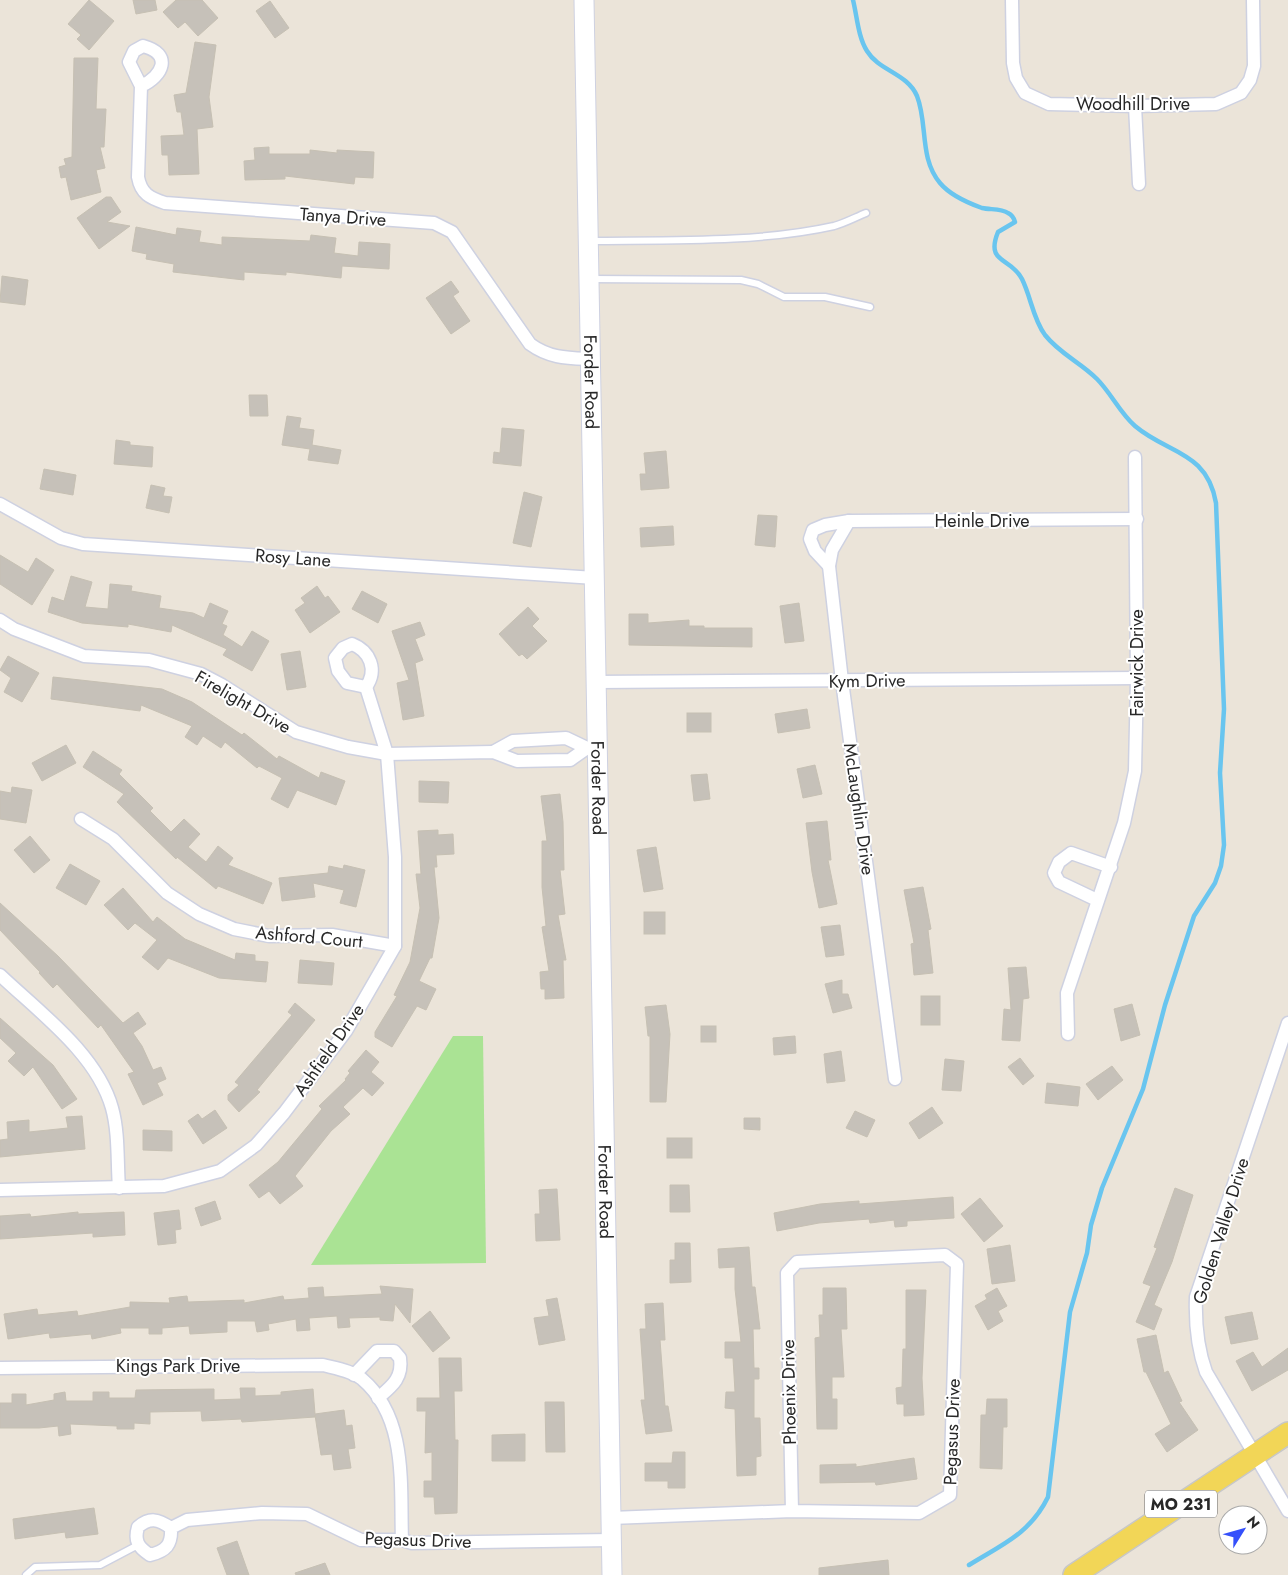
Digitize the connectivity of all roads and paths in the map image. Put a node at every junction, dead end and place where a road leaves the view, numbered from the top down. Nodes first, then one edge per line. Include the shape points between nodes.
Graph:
1 (584, 0) edge
2 (1012, 0) edge
3 (1253, 0) edge
4 (141, 86) dead end
5 (1135, 106) junction
6 (1139, 184) dead end
7 (866, 213) dead end
8 (588, 241) junction
9 (589, 278) junction
10 (870, 308) dead end
11 (590, 359) junction
12 (1135, 457) dead end
13 (0, 504) edge
14 (1136, 520) junction
15 (850, 522) junction
16 (829, 566) junction
17 (595, 578) junction
18 (0, 620) edge
19 (1137, 678) junction
20 (842, 681) junction
21 (596, 682) junction
22 (366, 687) dead end
23 (592, 748) junction
24 (494, 752) junction
25 (387, 754) junction
26 (81, 819) dead end
27 (1111, 867) junction
28 (1097, 900) junction
29 (395, 946) junction
30 (0, 975) edge
31 (1288, 1023) edge
32 (1068, 1034) dead end
33 (895, 1079) dead end
34 (119, 1188) junction
35 (0, 1190) edge
36 (787, 1273) joint
37 (0, 1368) edge
38 (354, 1375) junction
39 (378, 1398) junction
40 (1288, 1433) edge
41 (1254, 1456) junction
42 (792, 1510) junction
43 (1288, 1511) edge
44 (611, 1518) junction
45 (171, 1528) junction
46 (402, 1540) junction
47 (611, 1540) junction
48 (138, 1545) junction
49 (26, 1575) edge
50 (612, 1575) edge
51 (1074, 1575) edge

1 - 8 main road, Forder Road
2 - 5 street, Woodhill Drive via 1013,63 1016,78 1025,93 1049,104
3 - 5 street, Woodhill Drive via 1254,66 1241,93 1216,104
4 - 11 street, Tanya Drive via 138,177 140,188 148,198 165,203 434,223 452,232 530,344 542,353 560,358
5 - 6 street
7 - 8 lane via 836,226 767,235
8 - 9 main road, Forder Road
9 - 10 lane via 741,280 758,284 784,297 825,297
9 - 11 main road, Forder Road
11 - 17 main road, Forder Road
12 - 14 street, Fairwick Drive
13 - 17 street, Rosy Lane via 61,538 83,544
14 - 15 street, Heinle Drive
14 - 19 street, Fairwick Drive
15 - 16 street, McLaughlin Drive via 832,550
15 - 16 street, Heinle Drive via 812,530 812,545
16 - 20 street, McLaughlin Drive
17 - 21 main road, Forder Road
18 - 25 street, Firelight Drive via 14,629 84,656 149,660 201,674 296,732
19 - 20 street, Kym Drive
19 - 27 street, Fairwick Drive via 1135,771
20 - 21 street, Kym Drive
20 - 33 street, McLaughlin Drive
21 - 23 main road, Forder Road
22 - 25 street, Ashfield Drive
23 - 24 street, Firelight Drive via 566,738 513,742
23 - 24 street, Firelight Drive via 570,760 517,761
23 - 44 main road, Forder Road
24 - 25 street, Firelight Drive
25 - 29 street, Ashfield Drive via 395,857
26 - 29 street, Ashford Court via 113,839 167,893 199,914 234,929 270,936 332,935
27 - 28 street, Fairwick Drive
27 - 28 street via 1071,853 1059,862 1054,873 1059,882
28 - 32 street, Fairwick Drive via 1067,993
29 - 34 street, Ashfield Drive via 346,1031 284,1113 256,1144 220,1171 164,1186
30 - 34 street via 82,1054 102,1082 115,1123
31 - 41 street, Golden Valley Drive via 1196,1297 1198,1349 1206,1372
34 - 35 street, Ashfield Drive
36 - 42 street, Phoenix Drive
36 - 42 street, Pegasus Drive via 797,1262 945,1255 957,1264 950,1494 920,1513
37 - 38 street, Kings Park Drive via 323,1365
38 - 39 street, Kings Park Drive via 361,1378
38 - 39 street via 377,1351 394,1352 400,1358 400,1376
39 - 46 street, Kings Park Drive via 386,1408 397,1439
40 - 41 main road, MO 231
41 - 43 street, Golden Valley Drive
41 - 51 main road, MO 231
42 - 44 street, Pegasus Drive
44 - 47 main road, Forder Road
45 - 46 street, Pegasus Drive via 187,1520 262,1513 307,1514 361,1540
45 - 48 street via 172,1538 168,1547 160,1552 150,1555
45 - 48 street via 160,1520 147,1520 138,1527 135,1539
46 - 47 street, Pegasus Drive via 412,1543
47 - 50 main road, Forder Road
48 - 49 lane via 100,1565 35,1567

